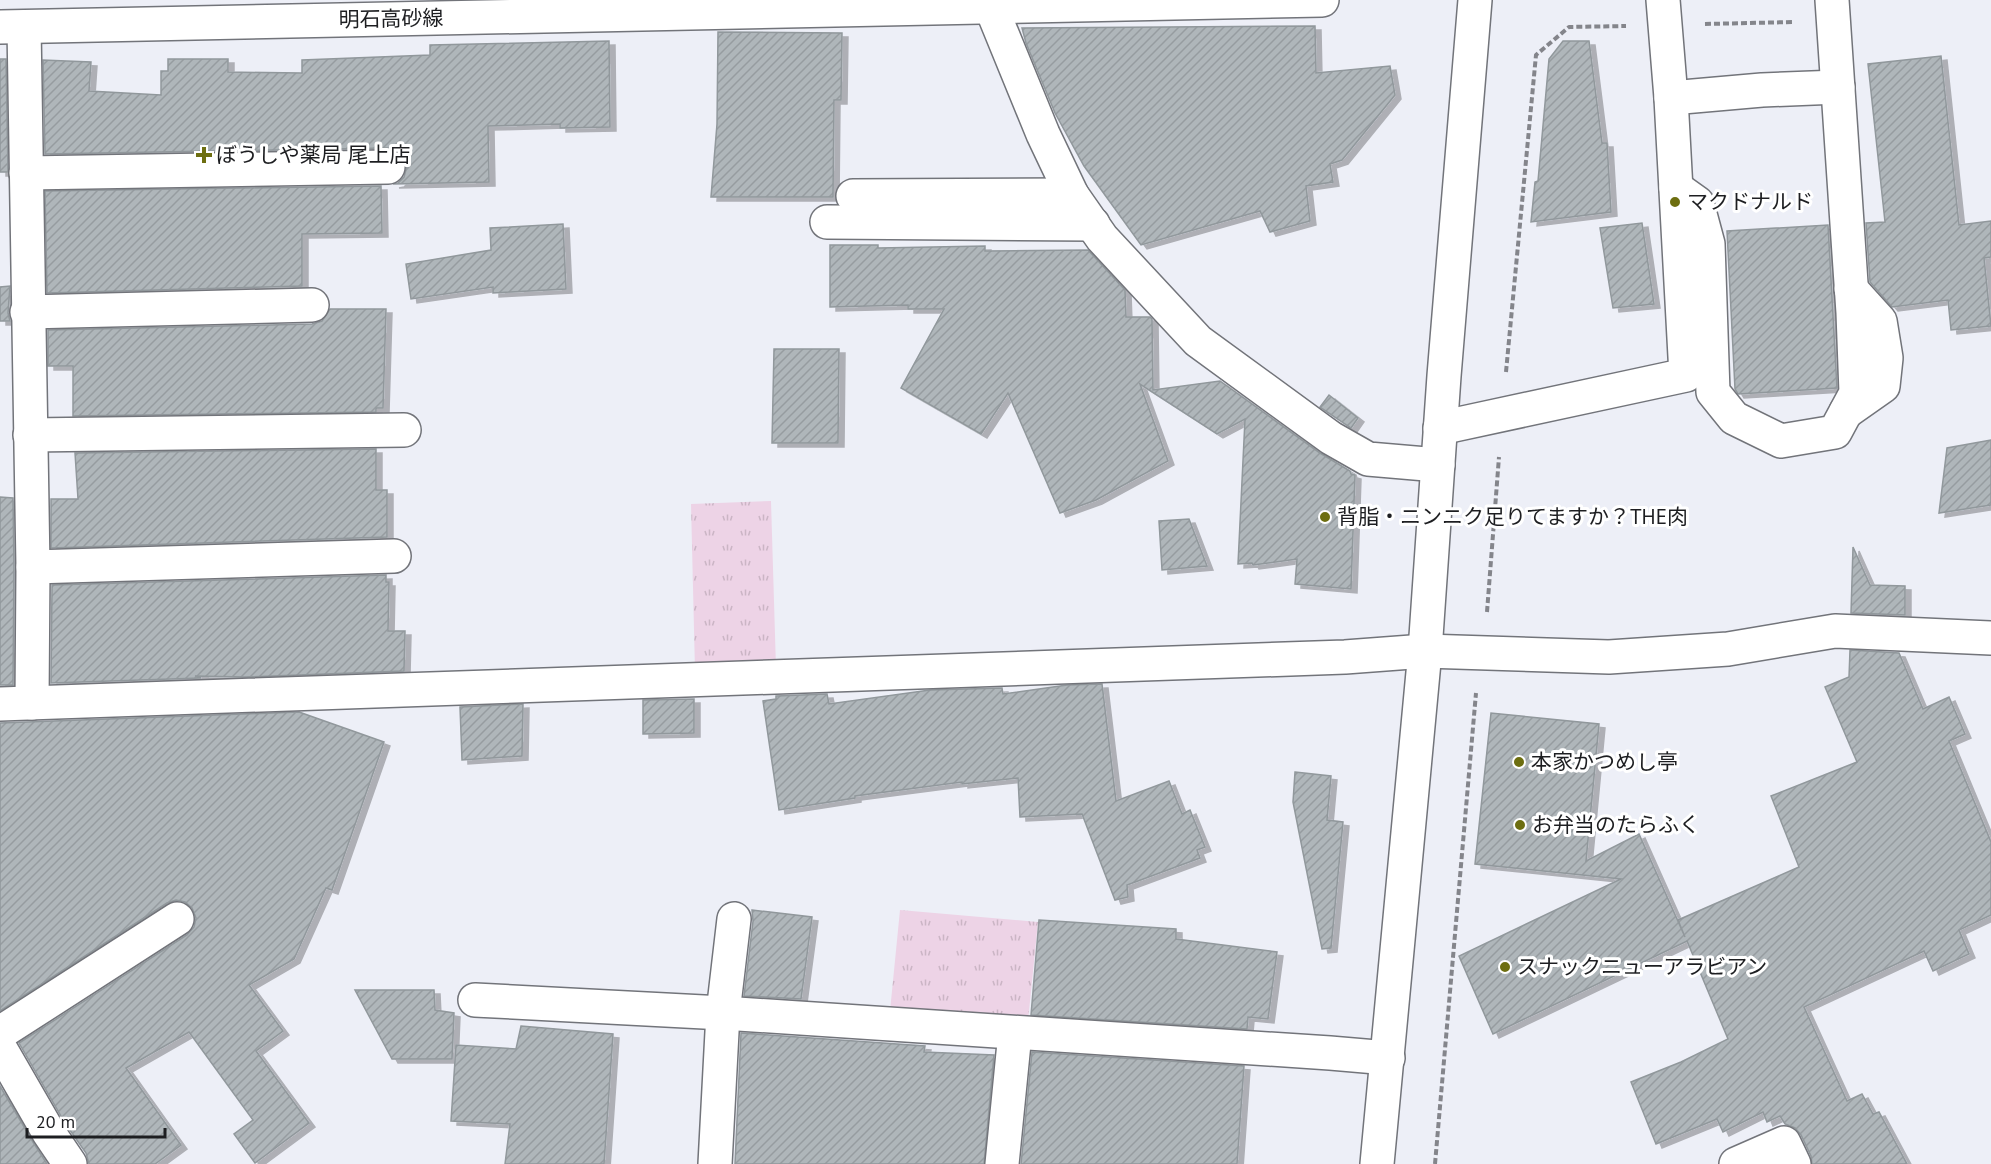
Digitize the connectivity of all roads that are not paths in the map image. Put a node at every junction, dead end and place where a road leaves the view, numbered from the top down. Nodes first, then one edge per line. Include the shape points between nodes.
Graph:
1 (1322, 0) edge
2 (1474, 0) edge
3 (991, 7) junction
4 (1833, 11) edge
5 (1664, 12) edge
6 (12, 27) edge
7 (1838, 87) junction
8 (1671, 98) junction
9 (388, 167) dead end
10 (26, 173) junction
11 (1676, 188) junction
12 (1072, 195) junction
13 (853, 196) dead end
14 (827, 222) dead end
15 (1094, 224) junction
16 (312, 305) dead end
17 (27, 312) junction
18 (1440, 428) junction
19 (404, 430) dead end
20 (30, 435) junction
21 (1438, 465) junction
22 (394, 556) dead end
23 (33, 567) junction
24 (1991, 638) edge
25 (1425, 651) junction
26 (16, 704) edge
27 (177, 919) dead end
28 (734, 919) dead end
29 (475, 1000) dead end
30 (723, 1013) junction
31 (0, 1033) edge
32 (1015, 1033) junction
33 (0, 1047) edge
34 (1388, 1058) junction
35 (70, 1164) edge
36 (715, 1164) edge
37 (1002, 1164) edge
38 (1377, 1164) edge
39 (1736, 1164) edge
40 (1794, 1164) edge

1 - 3 street, 明石高砂線
2 - 18 street
3 - 6 street, 明石高砂線
3 - 12 street
4 - 7 street
5 - 8 street
6 - 10 street
7 - 8 street
7 - 11 street via 1856,393 1835,432 1781,441 1734,418 1713,392 1708,244 1697,203
8 - 11 street
9 - 10 street
10 - 17 street
11 - 18 street via 1686,375
12 - 13 street
12 - 15 street
14 - 15 street
15 - 21 street via 1102,238 1198,341 1331,438 1368,459
16 - 17 street
17 - 20 street
18 - 21 street
19 - 20 street
20 - 23 street
21 - 25 street
22 - 23 street
23 - 26 street
24 - 25 street via 1835,631 1728,649 1609,657
25 - 26 street
25 - 34 street
27 - 31 street
28 - 30 street
29 - 30 street
30 - 32 street
30 - 36 street
32 - 34 street
32 - 37 street
33 - 35 street
34 - 38 street
39 - 40 street via 1784,1143

